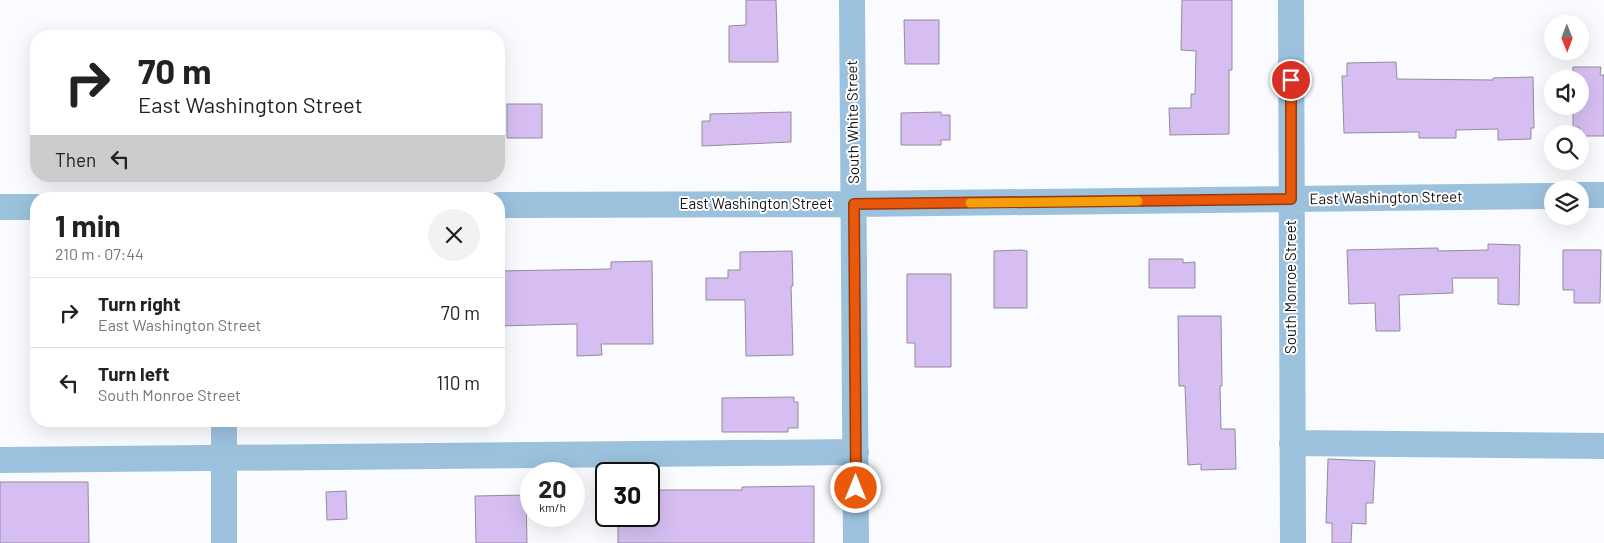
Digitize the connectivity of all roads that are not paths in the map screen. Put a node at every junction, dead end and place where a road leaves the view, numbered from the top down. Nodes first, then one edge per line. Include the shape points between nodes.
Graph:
1 (852, 0) edge
2 (1291, 0) edge
3 (1589, 195) edge
4 (1604, 195) edge
5 (1544, 196) edge
6 (1291, 199) junction
7 (854, 204) junction
8 (505, 205) edge
9 (30, 207) edge
10 (0, 208) edge
11 (224, 427) edge
12 (1292, 443) junction
13 (1604, 446) edge
14 (856, 452) junction
15 (224, 458) junction
16 (0, 460) edge
17 (224, 543) edge
18 (856, 543) edge
19 (1292, 543) edge

1 - 7 street, South White Street
2 - 6 street, South Monroe Street
3 - 4 street
5 - 6 street, East Washington Street
6 - 7 street, East Washington Street
6 - 12 street, South Monroe Street
7 - 8 street, East Washington Street
7 - 14 street, South White Street
9 - 10 street
11 - 15 street
12 - 13 street
12 - 19 street, South Monroe Street
14 - 15 street
14 - 18 street, South White Street
15 - 16 street
15 - 17 street

